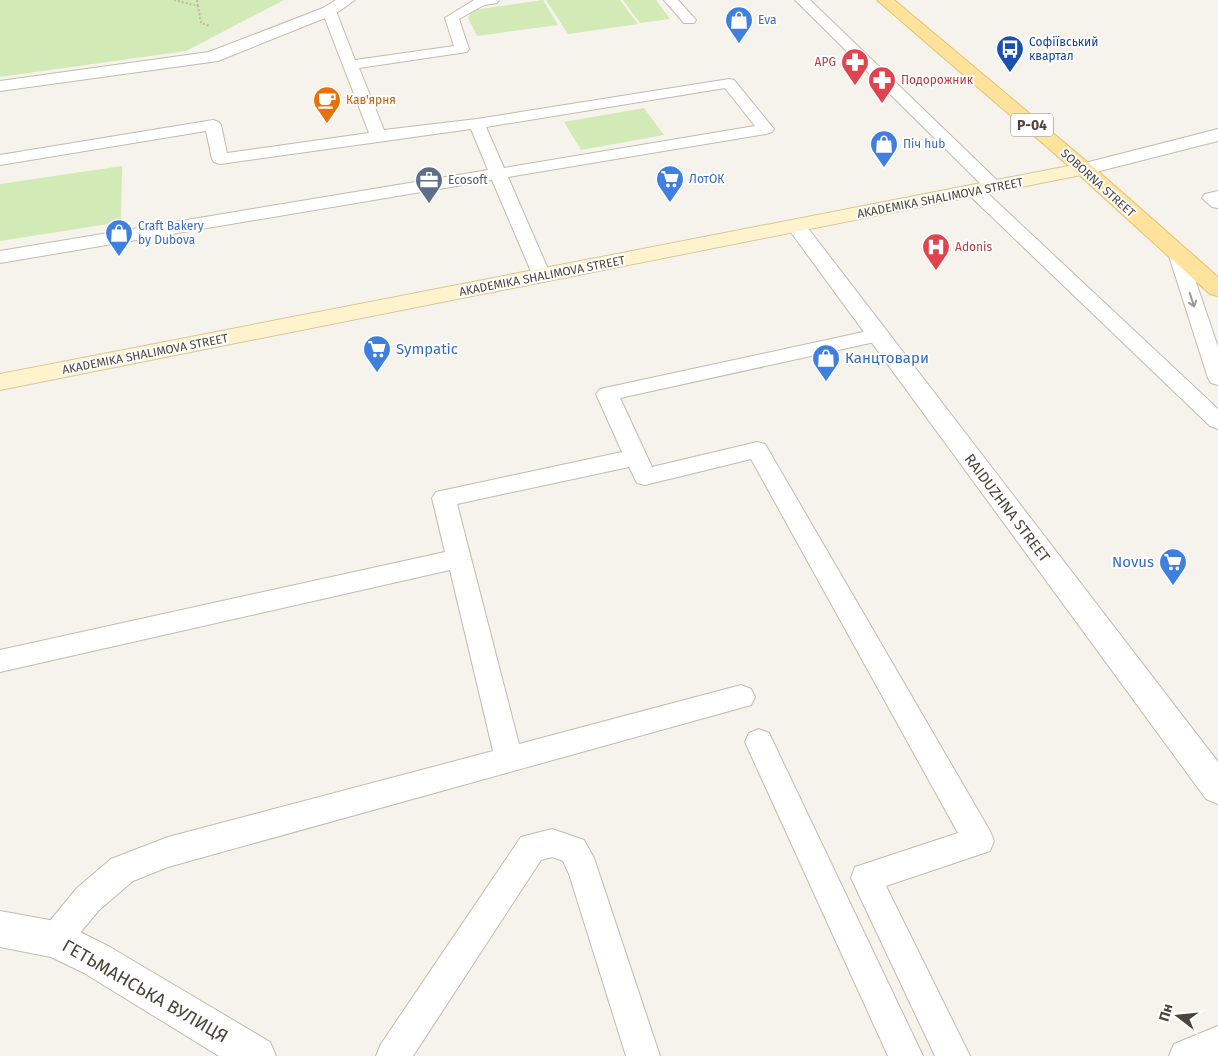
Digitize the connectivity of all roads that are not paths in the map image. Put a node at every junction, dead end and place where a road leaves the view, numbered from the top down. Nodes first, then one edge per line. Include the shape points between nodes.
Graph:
1 (347, 0) edge
2 (492, 0) edge
3 (671, 0) edge
4 (802, 0) edge
5 (886, 0) edge
6 (329, 11) junction
7 (689, 20) dead end
8 (350, 65) junction
9 (0, 86) edge
10 (477, 124) junction
11 (1218, 135) edge
12 (378, 136) junction
13 (0, 160) edge
14 (1084, 170) junction
15 (498, 174) junction
16 (985, 189) junction
17 (1218, 196) edge
18 (1218, 203) edge
19 (797, 226) junction
20 (1177, 253) junction
21 (0, 257) edge
22 (542, 276) junction
23 (1218, 289) edge
24 (877, 336) junction
25 (1218, 378) edge
26 (0, 382) edge
27 (1218, 421) edge
28 (636, 457) junction
29 (460, 558) junction
30 (0, 661) edge
31 (741, 697) dead end
32 (759, 742) dead end
33 (509, 759) junction
34 (1218, 788) edge
35 (0, 929) edge
36 (55, 939) junction
37 (1218, 1043) edge
38 (256, 1056) edge
39 (393, 1056) edge
40 (643, 1056) edge
41 (906, 1056) edge
42 (953, 1056) edge
43 (1186, 1056) edge

1 - 6 street
2 - 8 lane via 480,2 452,18 462,49
3 - 7 lane
4 - 16 lane
5 - 14 main road, SOBORNA STREET / Р-04
6 - 8 lane
6 - 9 street via 212,57
8 - 12 lane
10 - 12 lane
10 - 15 lane
10 - 15 lane via 728,83 766,129
11 - 14 street
12 - 13 lane via 220,159 213,124
14 - 16 main road, AKADEMIKA SHALIMOVA STREET
14 - 20 main road, SOBORNA STREET / Р-04
15 - 21 lane
15 - 22 lane
16 - 19 main road, AKADEMIKA SHALIMOVA STREET
16 - 27 lane
17 - 18 lane via 1211,198
19 - 22 main road, AKADEMIKA SHALIMOVA STREET
19 - 24 street, RAIDUZHNA STREET
20 - 23 main road, SOBORNA STREET / Р-04
20 -> 25 lane
22 - 26 main road, AKADEMIKA SHALIMOVA STREET
24 - 28 lane via 606,394
24 - 34 street, RAIDUZHNA STREET
28 - 29 lane via 444,498
28 - 42 lane via 645,477 757,450 979,841 866,878
29 - 30 lane
29 - 33 lane
31 - 33 lane
32 - 41 lane
33 - 36 lane via 168,852 122,870 88,899
35 - 36 street, ГЕТЬМАНСЬКА ВУЛИЦЯ
36 - 38 street, ГЕТЬМАНСЬКА ВУЛИЦЯ via 97,960
37 - 43 lane
39 - 40 lane via 532,847 552,842 574,850 583,869

